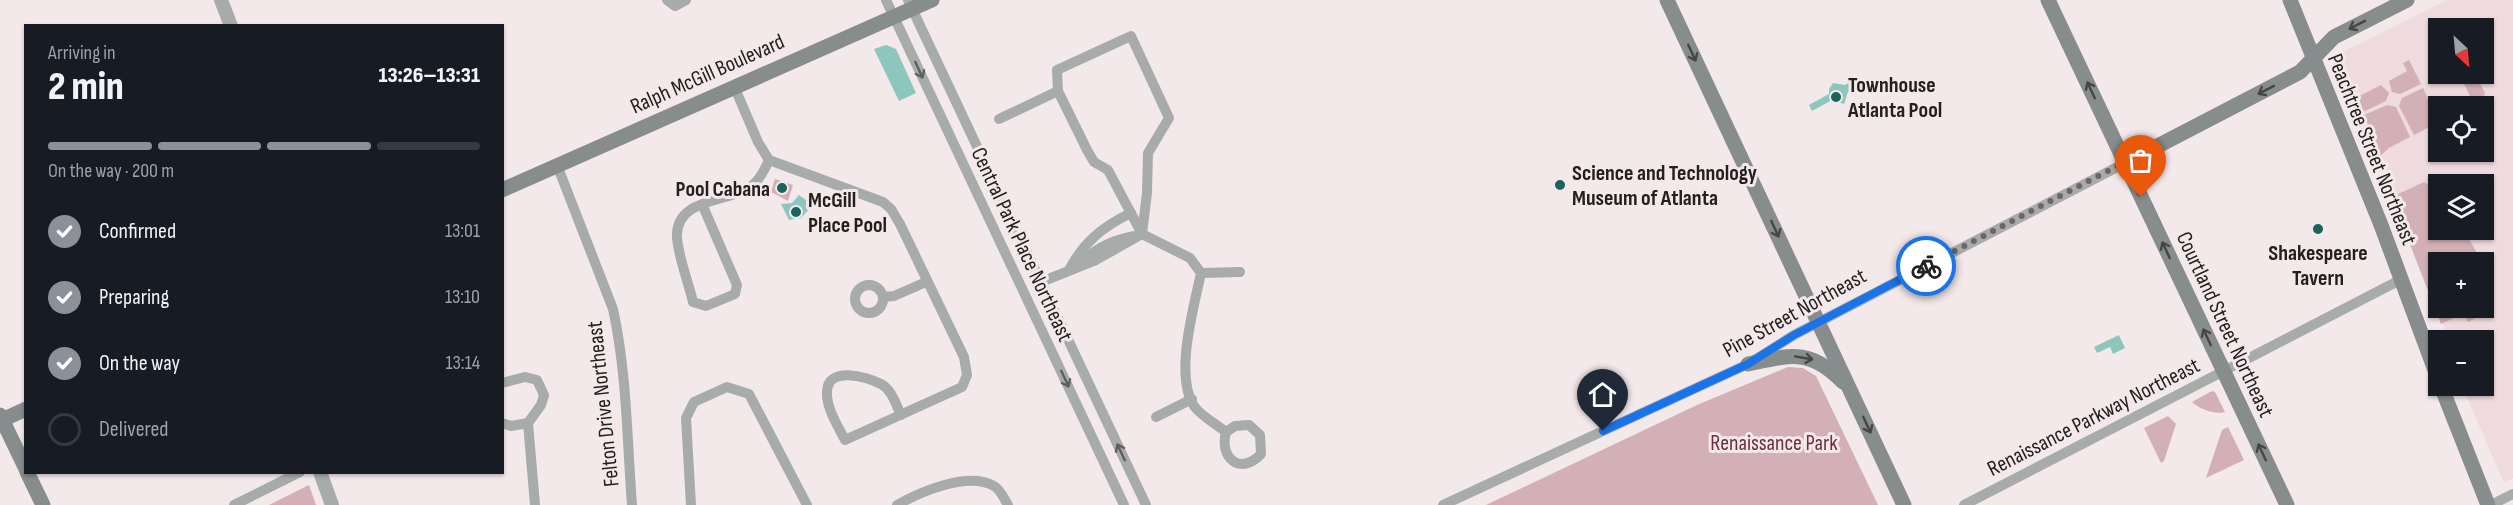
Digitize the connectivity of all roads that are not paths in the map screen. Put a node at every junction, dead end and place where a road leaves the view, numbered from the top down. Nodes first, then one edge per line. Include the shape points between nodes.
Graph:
1 (221, 0) edge
2 (667, 0) edge
3 (686, 0) edge
4 (886, 0) edge
5 (932, 0) edge
6 (1667, 0) edge
7 (2048, 0) edge
8 (2290, 0) edge
9 (2407, 0) edge
10 (910, 4) edge
11 (894, 17) junction
12 (230, 24) edge
13 (2313, 57) junction
14 (734, 86) junction
15 (1058, 91) junction
16 (999, 118) dead end
17 (769, 160) junction
18 (2125, 162) junction
19 (557, 165) junction
20 (504, 189) edge
21 (702, 204) junction
22 (1131, 213) junction
23 (1102, 229) junction
24 (1142, 234) junction
25 (1111, 248) junction
26 (1075, 268) junction
27 (1240, 272) dead end
28 (1202, 273) junction
29 (2400, 280) junction
30 (926, 282) junction
31 (1041, 282) junction
32 (883, 297) dead end
33 (1819, 322) junction
34 (2428, 352) edge
35 (1748, 364) junction
36 (2224, 371) junction
37 (504, 382) edge
38 (1850, 389) junction
39 (2445, 396) edge
40 (1192, 399) junction
41 (24, 410) edge
42 (901, 415) junction
43 (1156, 417) dead end
44 (1, 419) edge
45 (528, 423) junction
46 (504, 424) edge
47 (1226, 432) dead end
48 (24, 467) edge
49 (28, 474) edge
50 (296, 474) edge
51 (321, 474) edge
52 (2513, 494) edge
53 (43, 505) edge
54 (234, 505) edge
55 (332, 505) edge
56 (535, 505) edge
57 (632, 505) edge
58 (691, 505) edge
59 (807, 505) edge
60 (897, 505) edge
61 (1008, 505) edge
62 (1124, 505) edge
63 (1146, 505) edge
64 (1443, 505) edge
65 (1904, 505) edge
66 (1964, 505) edge
67 (2287, 505) edge
68 (2489, 505) edge

1 - 12 street
2 - 3 street via 675,6
4 - 11 street, Central Park Place Northeast
5 - 10 main road, Ralph McGill Boulevard
6 -> 33 main road
18 -> 7 main road, Courtland Street Northeast
8 - 13 main road, Peachtree Street Northeast
9 -> 13 main road, Pine Street Northeast via 2334,37
10 - 11 main road, Ralph McGill Boulevard
10 - 31 street, Central Park Place Northeast
11 - 14 main road, Ralph McGill Boulevard
11 -> 62 street, Central Park Place Northeast
13 -> 18 main road, Pine Street Northeast via 2300,72
13 - 29 main road, Peachtree Street Northeast
14 - 17 street
14 - 19 main road, Ralph McGill Boulevard
15 - 16 street
15 - 22 street via 1094,162 1108,170
15 - 24 street via 1057,70 1131,36 1169,118 1148,153
17 - 21 street via 759,180 743,191
17 - 30 street via 883,202 900,224
18 - 33 street, Pine Street Northeast
36 -> 18 main road, Courtland Street Northeast
19 - 20 main road, Ralph McGill Boulevard
19 - 57 street, Felton Drive Northeast via 613,309 627,422
21 - 21 street via 737,285 735,294 706,306 693,302 677,239 683,215
22 - 23 street
22 - 24 street
23 - 25 street
23 - 26 street via 1077,254
24 - 25 street
24 - 28 street via 1190,258
25 - 26 street
26 - 31 street
27 - 28 street
28 - 40 street via 1189,330 1186,379
29 - 34 main road, Peachtree Street Northeast
29 - 36 street, Renaissance Parkway Northeast
30 - 32 street
30 - 42 street via 964,357 967,375 962,387
63 -> 31 street, Central Park Place Northeast
33 - 35 street, Pine Street Northeast
33 - 38 main road
35 -> 38 main road via 1806,357 1824,364
35 - 64 street, Pine Street Northeast
36 - 66 street, Renaissance Parkway Northeast
67 -> 36 main road, Courtland Street Northeast
37 - 45 street via 525,377 537,380 543,389 541,405
38 -> 65 main road
39 - 68 main road, Peachtree Street Northeast
40 - 43 street
40 - 47 street via 1194,406
41 - 44 main road
42 - 42 street via 881,384 847,374 832,379 828,385 830,407 845,440
44 - 48 main road
45 - 46 street
45 - 56 street
49 - 53 main road
50 - 54 street
51 - 55 street
52 - 68 street
58 - 59 street via 686,418 694,402 727,387 749,394
60 - 61 street via 930,489 977,482 994,486

